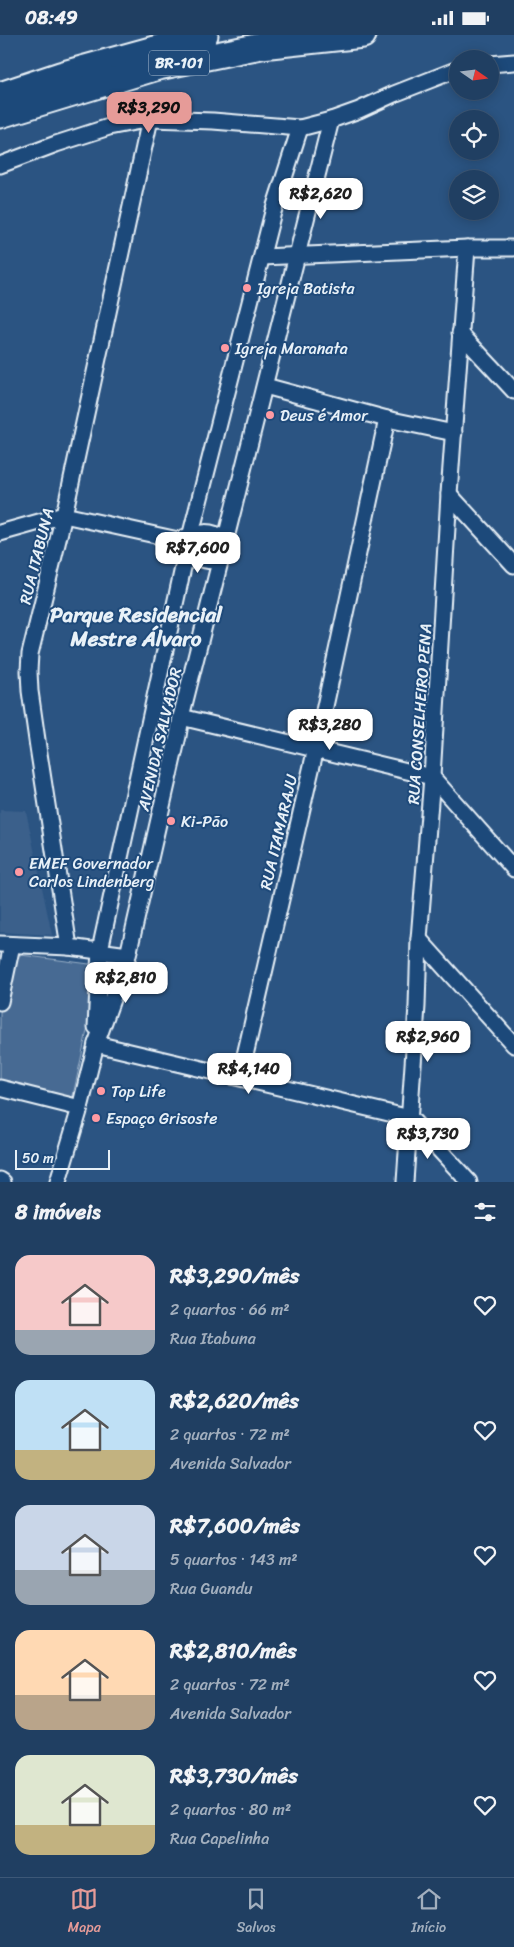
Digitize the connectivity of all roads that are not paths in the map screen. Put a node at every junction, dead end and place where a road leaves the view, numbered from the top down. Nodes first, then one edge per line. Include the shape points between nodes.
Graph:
1 (205, 35) edge
2 (363, 35) edge
3 (514, 62) edge
4 (499, 63) edge
5 (449, 72) edge
6 (0, 95) edge
7 (0, 115) edge
8 (150, 119) junction
9 (331, 121) junction
10 (300, 128) junction
11 (0, 165) edge
12 (467, 248) junction
13 (514, 248) edge
14 (262, 257) junction
15 (297, 257) junction
16 (460, 333) junction
17 (265, 386) junction
18 (514, 391) edge
19 (388, 419) junction
20 (454, 433) junction
21 (449, 494) junction
22 (64, 515) junction
23 (0, 533) edge
24 (226, 540) junction
25 (185, 542) junction
26 (221, 560) junction
27 (514, 565) edge
28 (181, 717) junction
29 (316, 747) junction
30 (432, 777) junction
31 (514, 869) edge
32 (419, 939) junction
33 (6, 944) edge
34 (69, 947) junction
35 (100, 950) junction
36 (128, 955) junction
37 (0, 1002) edge
38 (96, 1044) junction
39 (514, 1045) edge
40 (240, 1077) junction
41 (0, 1088) edge
42 (80, 1108) junction
43 (410, 1118) junction
44 (0, 1180) edge
45 (4, 1182) edge
46 (58, 1182) edge
47 (405, 1182) edge
48 (468, 1182) edge

1 - 6 main road, BR-101 via 69,72
2 - 7 main road, BR-101 via 261,46 158,67
3 - 4 street
5 - 9 street
8 - 10 street
8 - 11 street via 56,143
8 - 22 street, RUA ITABUNA
9 - 10 street
9 - 15 street, AVENIDA SALVADOR
10 - 14 street, AVENIDA SALVADOR
12 - 13 street
12 - 15 street
12 - 16 street, RUA CONSELHEIRO PENA
14 - 15 street
14 - 25 street, AVENIDA SALVADOR
15 - 17 street, AVENIDA SALVADOR
16 - 18 street
16 - 20 street, RUA CONSELHEIRO PENA
17 - 19 street
17 - 24 street, AVENIDA SALVADOR
19 - 20 street
19 - 29 street, RUA ITAMARAJU
20 - 21 street, RUA CONSELHEIRO PENA
21 - 27 street
21 - 30 street, RUA CONSELHEIRO PENA
22 - 23 street
22 - 25 street
22 - 34 street, RUA ITABUNA via 35,630 29,671
24 - 25 street via 205,531
24 - 26 street, AVENIDA SALVADOR
25 - 26 street via 201,559
25 - 35 street, AVENIDA SALVADOR
26 - 28 street, AVENIDA SALVADOR
28 - 29 street
28 - 36 street, AVENIDA SALVADOR
29 - 30 street
29 - 40 street, RUA ITAMARAJU
30 - 31 street
30 - 32 street, RUA CONSELHEIRO PENA
32 - 39 street
32 - 43 street, RUA CONSELHEIRO PENA
33 - 34 street
33 - 37 street
34 - 35 street
35 - 36 street
35 - 38 street, AVENIDA SALVADOR
36 - 38 street, AVENIDA SALVADOR
38 - 40 street
38 - 42 street, AVENIDA SALVADOR
40 - 43 street
41 - 42 street
42 - 46 street, AVENIDA SALVADOR
43 - 47 street, RUA CONSELHEIRO PENA
43 - 48 street
44 - 45 street

